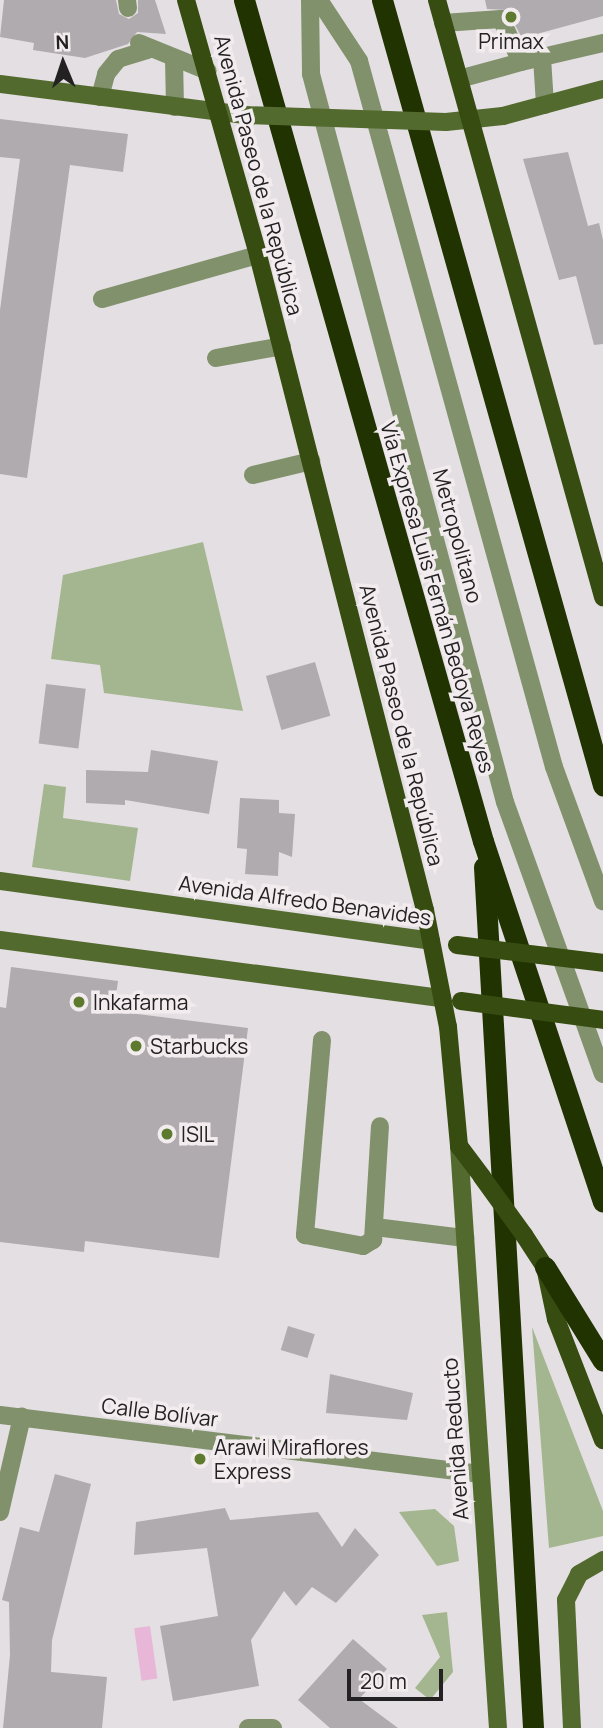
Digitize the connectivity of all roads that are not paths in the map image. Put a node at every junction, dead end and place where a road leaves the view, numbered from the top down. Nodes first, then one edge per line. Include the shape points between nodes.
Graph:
1 (186, 0) edge
2 (244, 0) edge
3 (310, 0) edge
4 (320, 0) edge
5 (382, 0) edge
6 (437, 0) edge
7 (443, 23) junction
8 (603, 43) edge
9 (542, 58) junction
10 (174, 59) junction
11 (521, 62) junction
12 (208, 71) junction
13 (459, 79) junction
14 (0, 84) edge
15 (603, 89) edge
16 (100, 97) junction
17 (545, 105) junction
18 (175, 107) junction
19 (221, 114) junction
20 (470, 123) junction
21 (258, 255) junction
22 (102, 299) dead end
23 (282, 346) junction
24 (216, 358) dead end
25 (311, 461) junction
26 (253, 475) dead end
27 (597, 553) edge
28 (603, 597) edge
29 (603, 785) edge
30 (483, 841) junction
31 (0, 881) edge
32 (603, 901) edge
33 (0, 940) edge
34 (431, 941) junction
35 (603, 963) edge
36 (442, 998) junction
37 (603, 1020) edge
38 (322, 1041) dead end
39 (603, 1074) edge
40 (380, 1126) dead end
41 (459, 1146) junction
42 (603, 1202) edge
43 (375, 1227) junction
44 (464, 1238) junction
45 (545, 1267) junction
46 (603, 1361) edge
47 (0, 1415) edge
48 (22, 1418) junction
49 (603, 1440) edge
50 (480, 1475) junction
51 (0, 1512) edge
52 (603, 1560) edge
53 (248, 1728) edge
54 (273, 1728) edge
55 (498, 1728) edge
56 (533, 1728) edge
57 (572, 1728) edge

1 - 12 main road, Avenida Paseo de la República
2 - 30 highway, Vía Expresa Luis Fernán Bedoya Reyes
3 - 39 street, Metropolitano via 311,74 505,802
4 - 32 street, Metropolitano via 359,61 554,767
5 - 29 highway
6 - 7 main road
7 - 11 street via 501,19
7 - 13 main road
8 - 9 street
9 - 11 street
9 - 17 street
10 - 12 street
10 - 16 street via 143,46 118,59 106,74
10 - 18 street
11 - 13 street
12 - 19 main road, Avenida Paseo de la República
13 - 20 main road
14 - 16 main road
15 - 17 main road
16 - 18 main road
17 - 20 main road
18 - 19 main road
19 - 20 main road, bridge
19 - 21 main road, Avenida Paseo de la República
20 - 27 main road
21 - 22 street
21 - 23 main road, Avenida Paseo de la República
23 - 24 street
23 - 25 main road, Avenida Paseo de la República
25 - 26 street
25 - 34 main road, Avenida Paseo de la República
27 - 28 main road
30 - 42 highway, Vía Expresa Luis Fernán Bedoya Reyes
30 - 56 highway
31 - 34 main road, Avenida Alfredo Benavides
33 - 36 main road
34 - 35 main road, Avenida Alfredo Benavides, bridge
34 - 36 main road, Avenida Paseo de la República
36 - 37 main road, bridge
36 - 41 main road, Avenida Paseo de la República
38 - 43 street via 305,1235 363,1246 373,1241
40 - 43 street
41 - 44 main road, Avenida Reducto
41 - 45 main road, bridge
43 - 44 street
44 - 50 main road, Avenida Reducto
45 - 46 highway
45 - 49 main road via 556,1320
47 - 48 street, Calle Bolívar
48 - 50 street, Calle Bolívar
48 - 51 street
50 - 55 main road, Avenida Reducto
52 - 57 main road via 579,1574 566,1600
53 - 54 street

